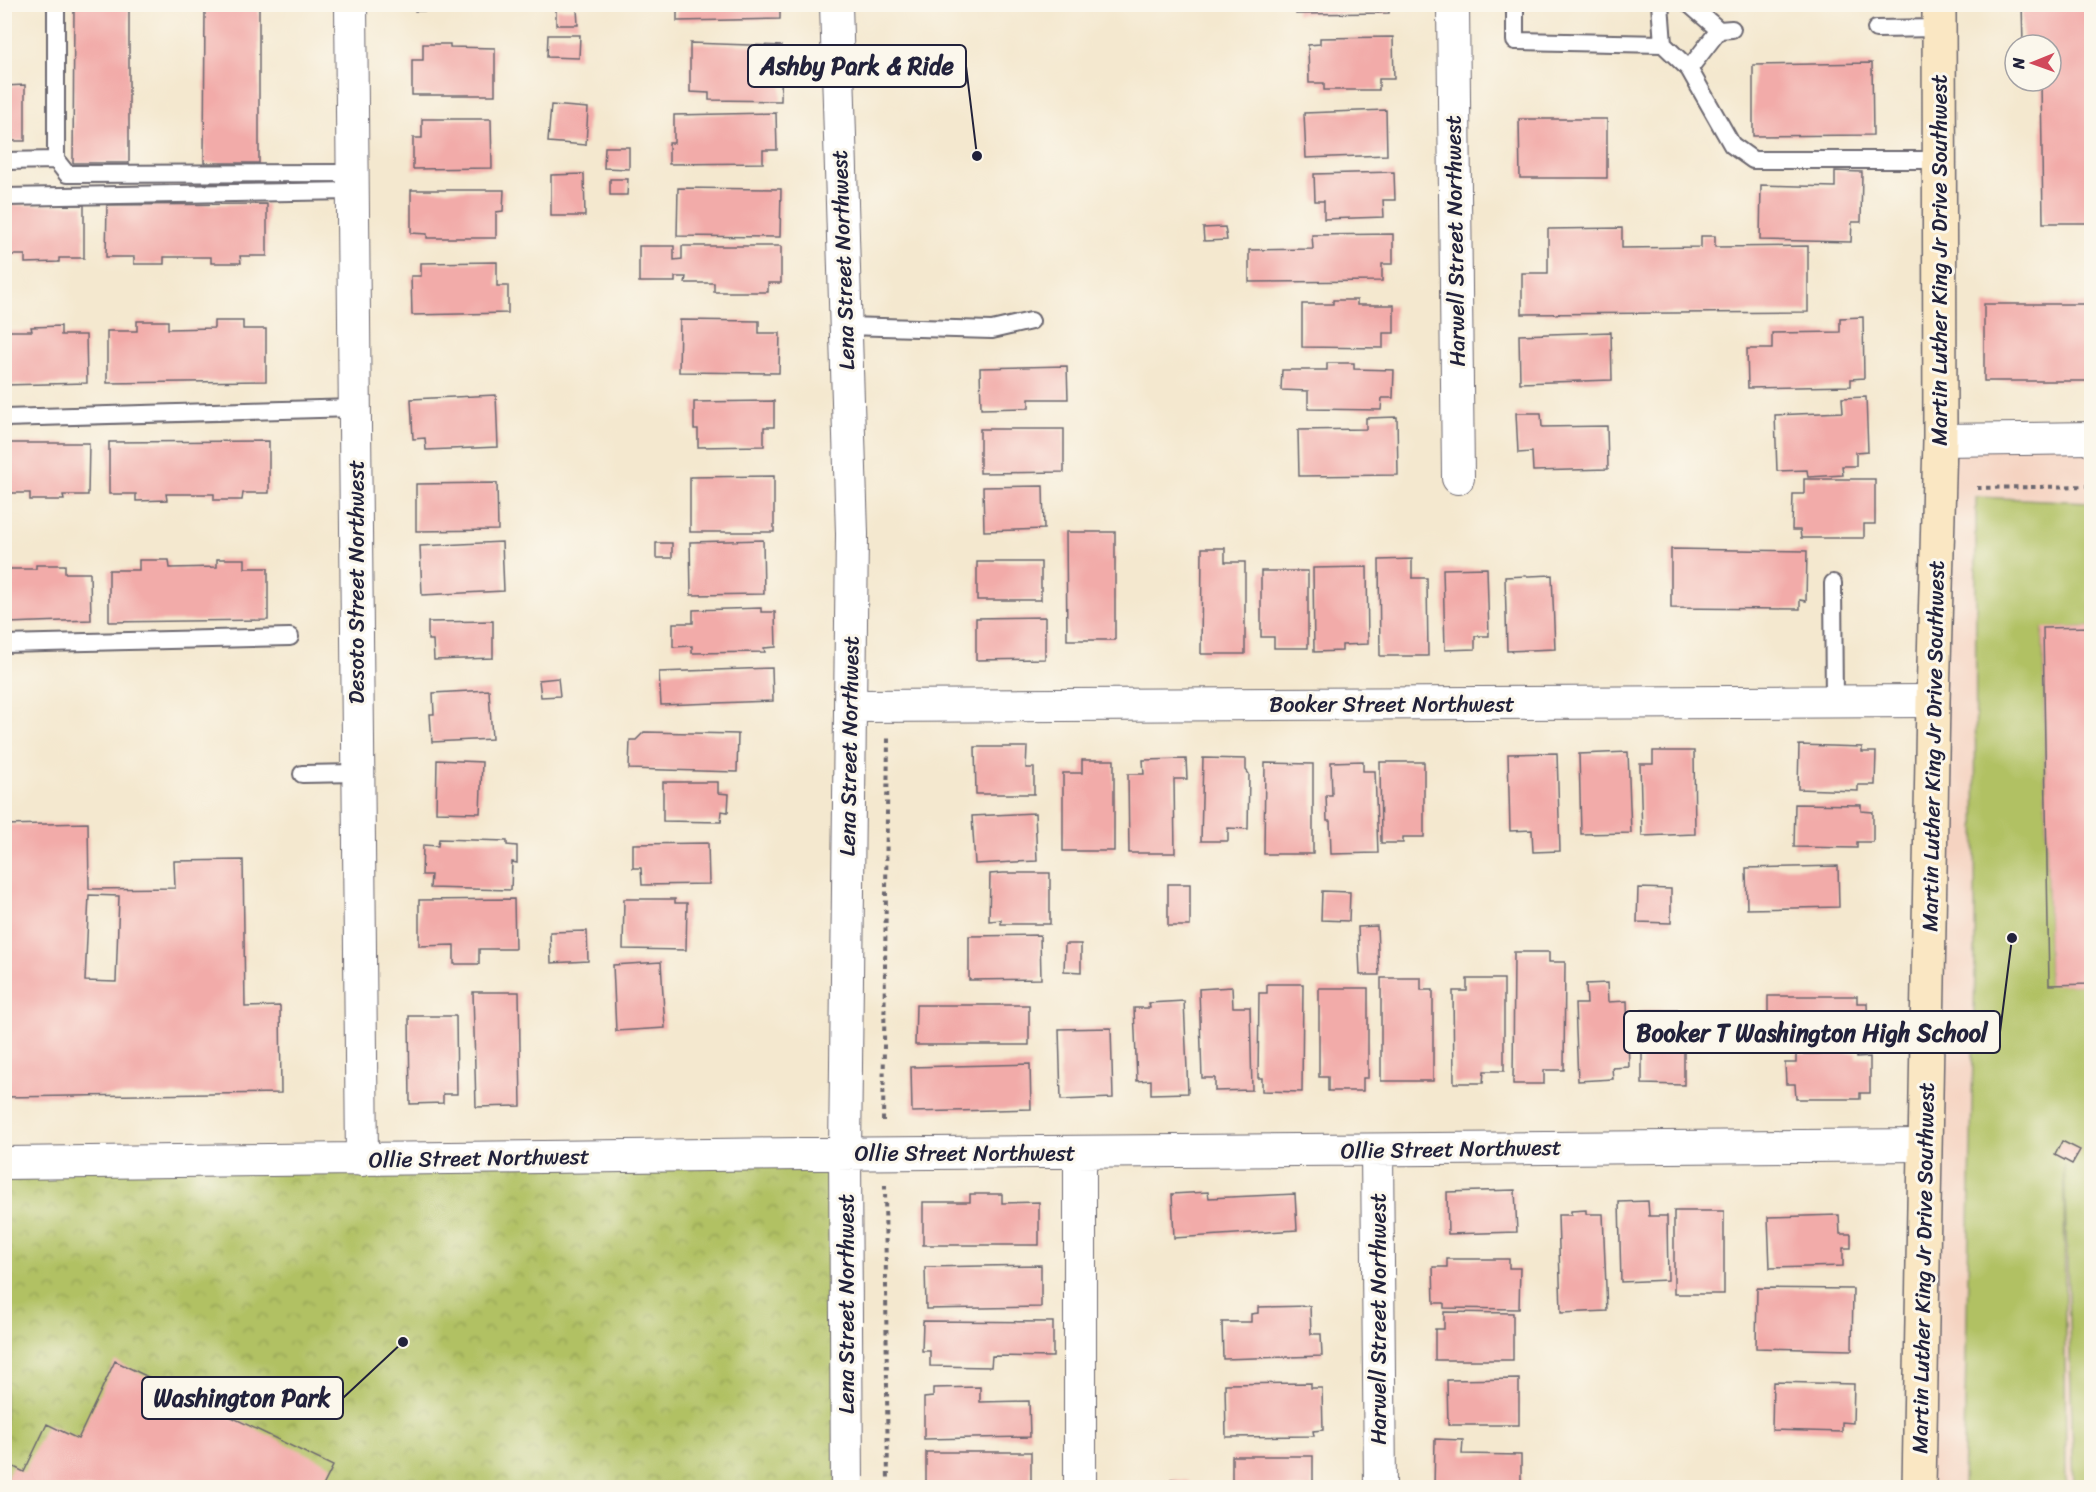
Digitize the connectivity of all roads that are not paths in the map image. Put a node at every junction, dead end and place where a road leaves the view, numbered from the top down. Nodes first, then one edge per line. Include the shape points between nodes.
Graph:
1 (56, 4) edge
2 (351, 4) edge
3 (836, 4) edge
4 (1453, 4) edge
5 (1515, 4) edge
6 (1660, 4) edge
7 (1689, 4) edge
8 (1939, 16) edge
9 (1875, 29) dead end
10 (1663, 44) junction
11 (1689, 69) junction
12 (56, 160) junction
13 (1940, 160) junction
14 (4, 161) edge
15 (353, 182) junction
16 (4, 197) edge
17 (1031, 321) dead end
18 (845, 326) junction
19 (355, 408) junction
20 (4, 418) edge
21 (2091, 438) edge
22 (1940, 440) junction
23 (1458, 478) dead end
24 (1833, 583) dead end
25 (290, 638) dead end
26 (4, 644) edge
27 (1933, 701) junction
28 (1834, 702) junction
29 (850, 706) junction
30 (358, 773) junction
31 (302, 774) dead end
32 (1925, 1145) junction
33 (1377, 1150) junction
34 (1080, 1152) junction
35 (845, 1154) junction
36 (362, 1160) junction
37 (4, 1163) edge
38 (848, 1488) edge
39 (1080, 1488) edge
40 (1380, 1488) edge
41 (1919, 1488) edge

1 - 12 lane
2 - 15 street, Desoto Street Northwest
3 - 18 street, Lena Street Northwest
4 - 23 street, Harwell Street Northwest
5 - 10 lane via 1515,40
6 - 10 lane
7 - 11 lane via 1726,30
8 - 9 lane
8 - 13 main road, Martin Luther King Jr Drive Southwest
10 - 11 lane
11 - 13 lane via 1732,145 1753,160
12 - 14 lane
12 - 15 lane via 67,174
13 - 22 main road, Martin Luther King Jr Drive Southwest
15 - 16 lane
15 - 19 street, Desoto Street Northwest
17 - 18 lane via 993,330
18 - 29 street, Lena Street Northwest via 852,534
19 - 20 lane
19 - 30 street, Desoto Street Northwest
21 - 22 street
22 - 27 main road, Martin Luther King Jr Drive Southwest
24 - 28 lane
25 - 26 lane
27 - 28 street, Booker Street Northwest
27 - 32 main road, Martin Luther King Jr Drive Southwest
28 - 29 street, Booker Street Northwest
29 - 35 street, Lena Street Northwest
30 - 31 lane
30 - 36 street, Desoto Street Northwest
32 - 33 street, Ollie Street Northwest
32 - 41 main road, Martin Luther King Jr Drive Southwest
33 - 34 street, Ollie Street Northwest
33 - 40 street, Harwell Street Northwest
34 - 35 street, Ollie Street Northwest
34 - 39 street
35 - 36 street, Ollie Street Northwest
35 - 38 street, Lena Street Northwest
36 - 37 street, Ollie Street Northwest

